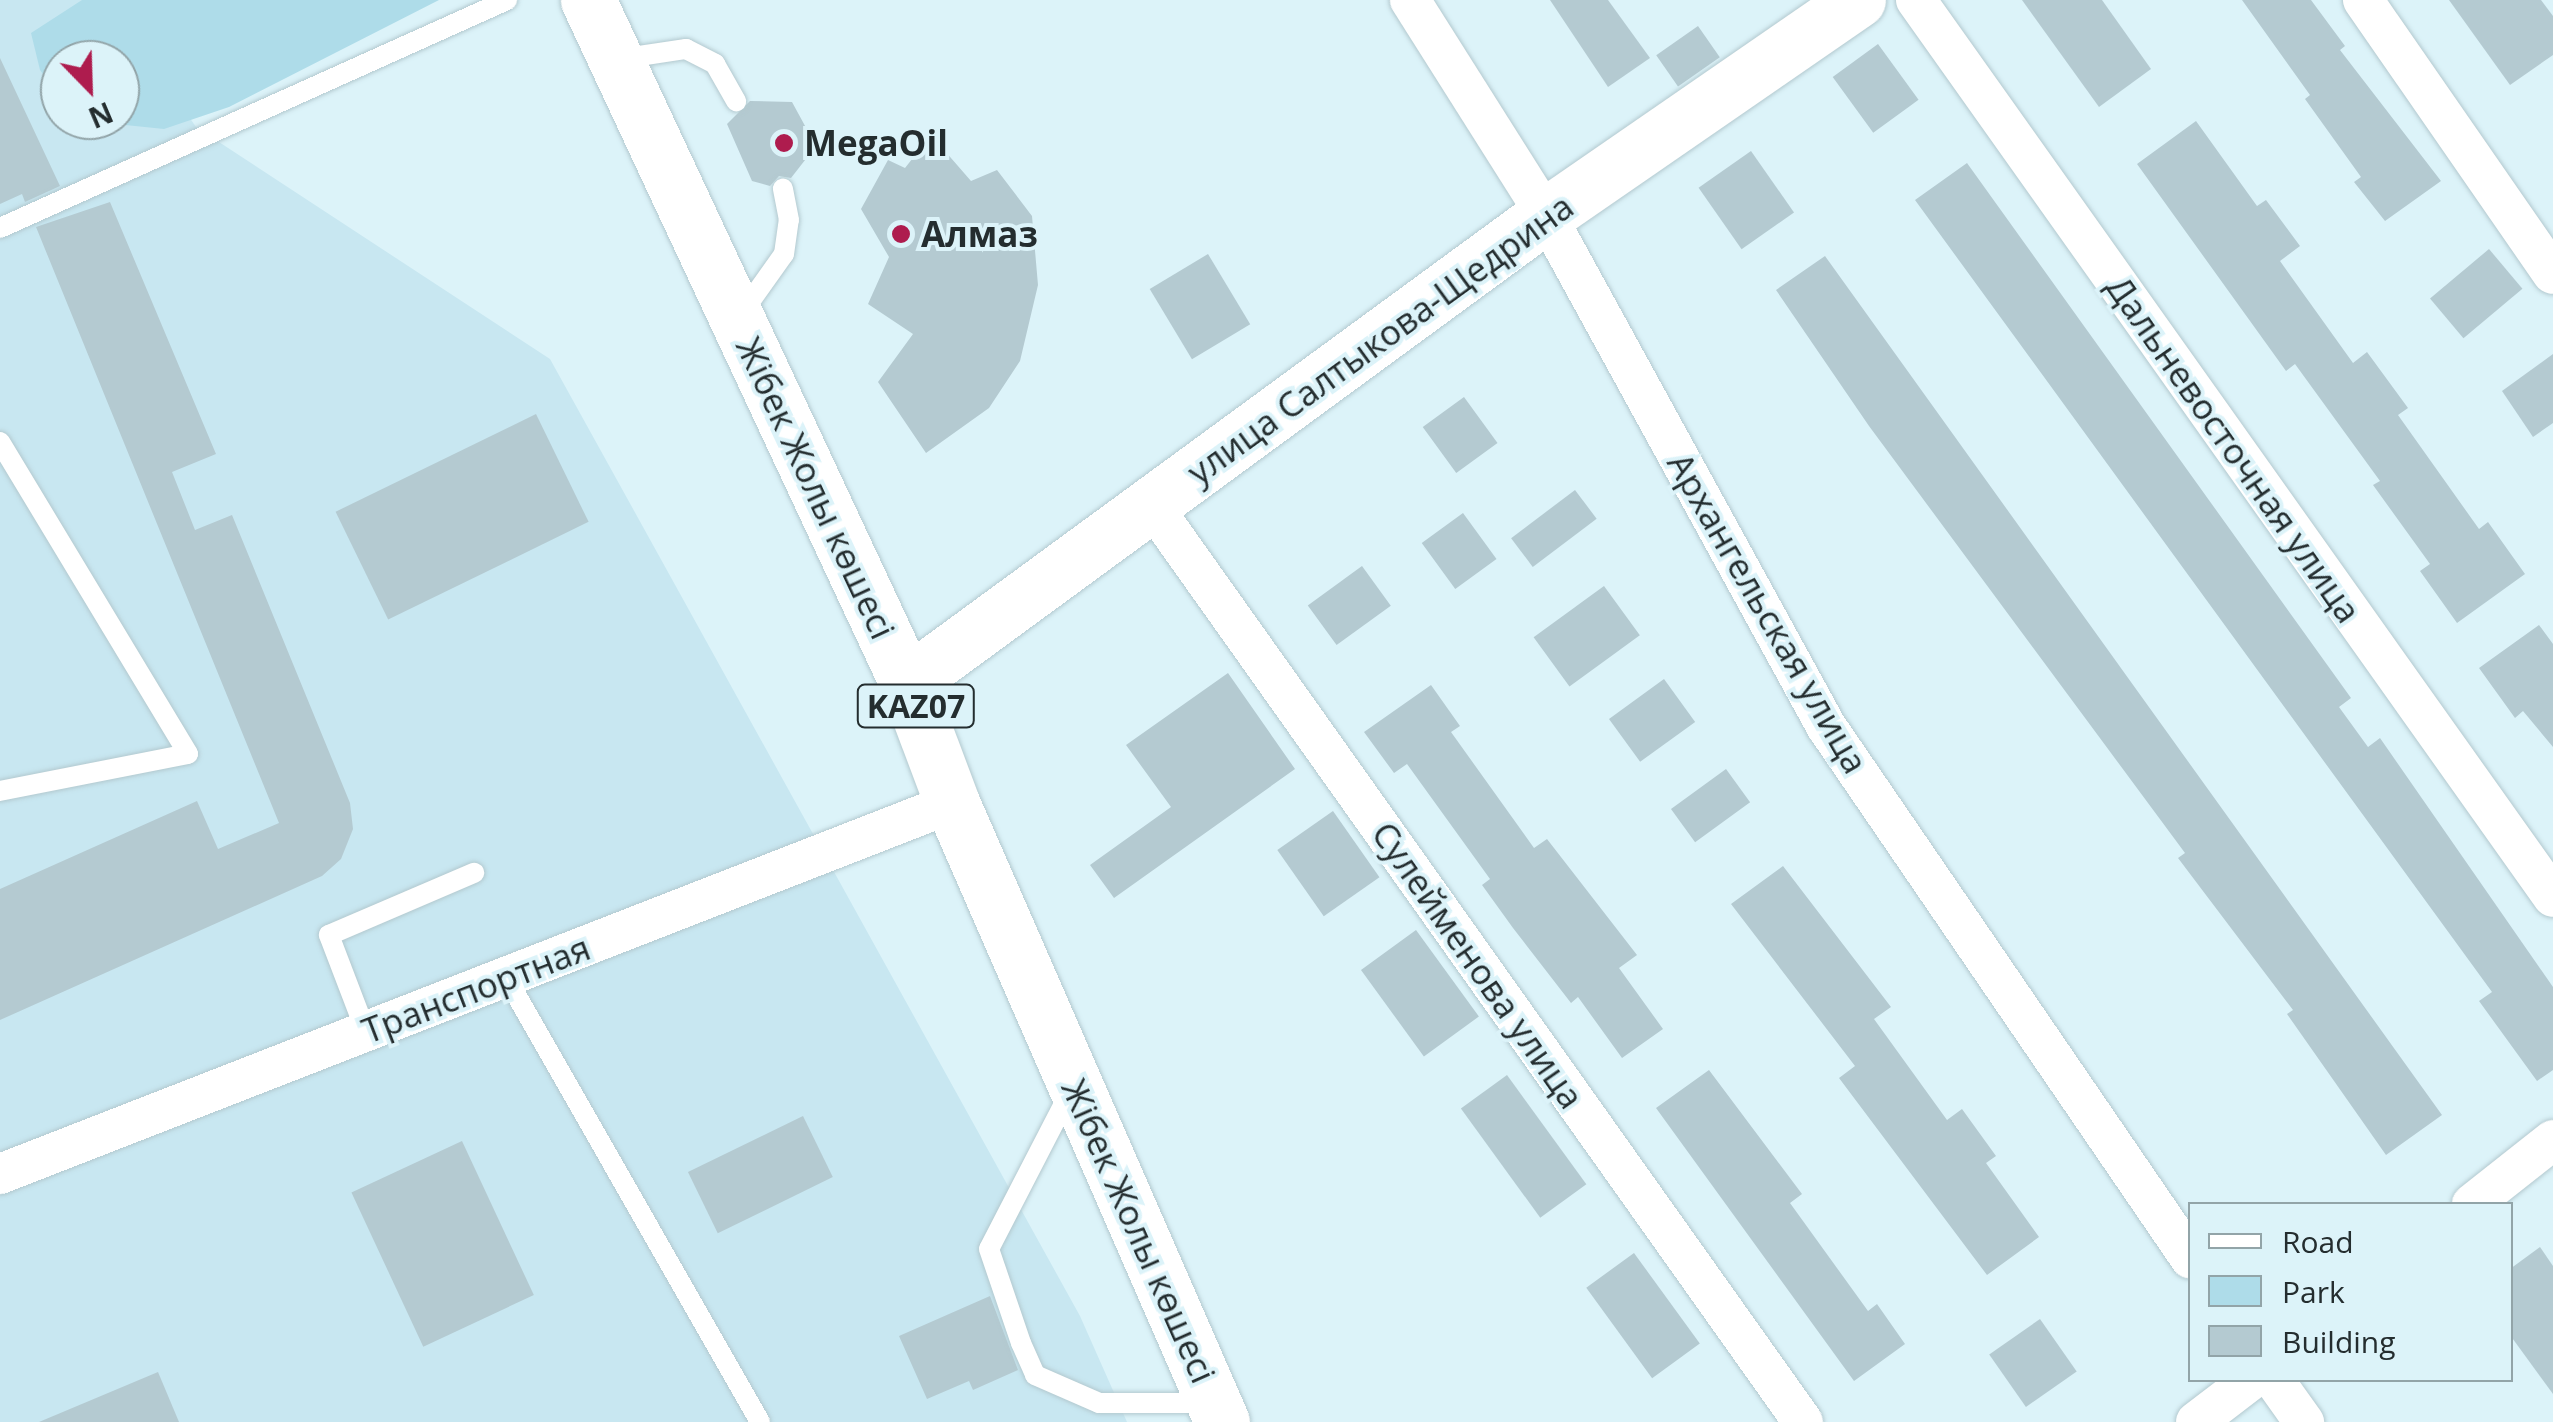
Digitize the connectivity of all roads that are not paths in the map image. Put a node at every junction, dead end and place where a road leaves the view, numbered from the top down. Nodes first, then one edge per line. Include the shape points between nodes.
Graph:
1 (507, 0) edge
2 (588, 0) edge
3 (1410, 0) edge
4 (1858, 0) edge
5 (1916, 0) edge
6 (2363, 0) edge
7 (614, 60) junction
8 (736, 101) dead end
9 (783, 189) dead end
10 (1546, 215) junction
11 (0, 228) edge
12 (2553, 274) edge
13 (738, 318) junction
14 (0, 442) edge
15 (1152, 507) junction
16 (907, 683) junction
17 (0, 791) edge
18 (952, 803) junction
19 (474, 873) dead end
20 (2553, 897) edge
21 (506, 977) junction
22 (366, 1032) junction
23 (1074, 1083) junction
24 (2553, 1140) edge
25 (0, 1174) edge
26 (2475, 1202) edge
27 (2188, 1255) edge
28 (2248, 1382) edge
29 (2275, 1382) edge
30 (1218, 1413) edge
31 (760, 1422) edge
32 (1803, 1422) edge
33 (2196, 1422) edge
34 (2304, 1422) edge

1 - 11 lane
2 - 7 main road, Жібек Жолы көшесі / KAZ07
3 - 10 street, Архангельская улица
4 - 10 main road, улица Салтыкова-Щедрина
5 - 20 street, Дальневосточная улица
6 - 12 street
7 - 8 lane via 686,48 715,64
7 - 13 main road, Жібек Жолы көшесі / KAZ07
9 - 13 lane via 789,220 784,254
10 - 15 main road, улица Салтыкова-Щедрина
10 - 27 street, Архангельская улица via 1826,726
13 - 16 main road, Жібек Жолы көшесі / KAZ07
14 - 17 lane via 188,754
15 - 16 main road, улица Салтыкова-Щедрина
15 - 32 street, Сулейменова улица
16 - 18 main road, Жібек Жолы көшесі / KAZ07
18 - 21 street, Транспортная
18 - 23 main road, Жібек Жолы көшесі / KAZ07
19 - 22 lane via 329,934
21 - 22 street, Транспортная
21 - 31 lane
22 - 25 street, Транспортная
23 - 30 main road, Жібек Жолы көшесі / KAZ07
23 - 30 lane via 989,1248 1007,1312 1035,1375 1060,1388 1100,1404
24 - 26 street
28 - 33 street
29 - 34 street

